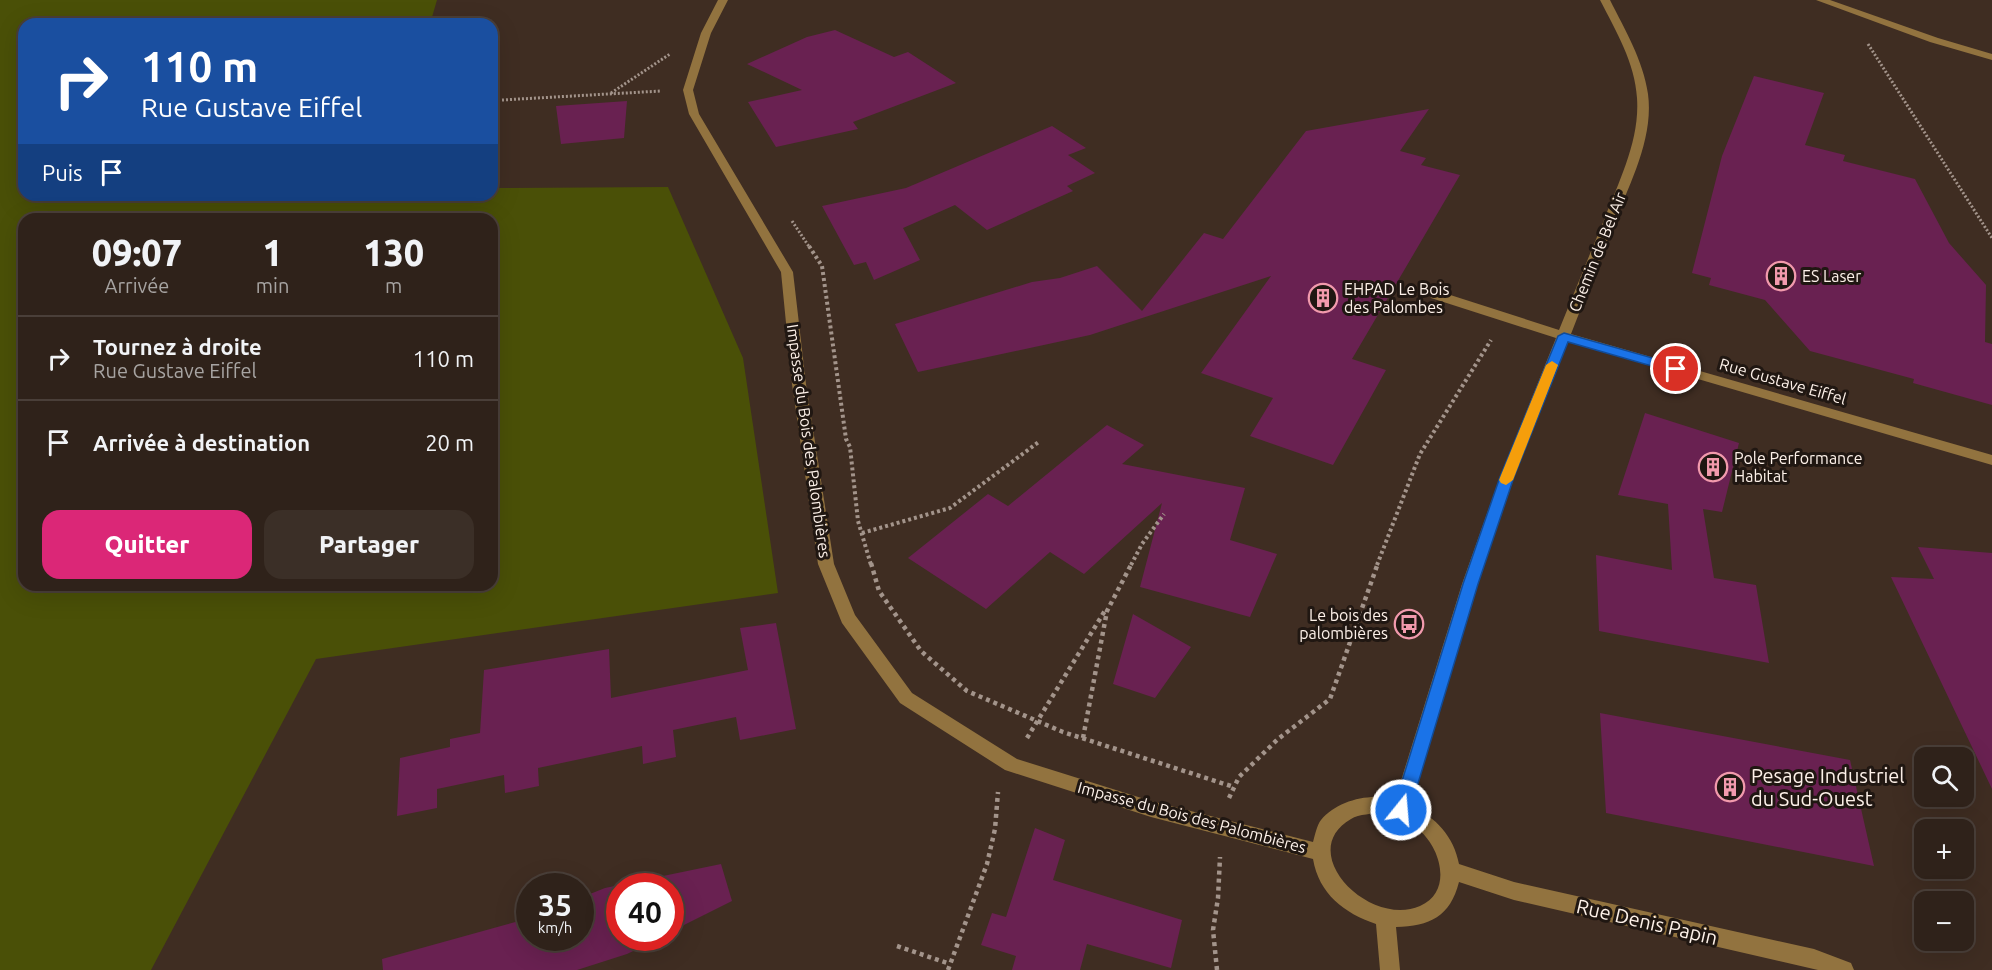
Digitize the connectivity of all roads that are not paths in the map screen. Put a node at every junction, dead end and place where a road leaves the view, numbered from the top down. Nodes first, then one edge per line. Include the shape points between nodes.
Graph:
1 (723, 0) edge
2 (1605, 0) edge
3 (1821, 0) edge
4 (1992, 57) edge
5 (1436, 295) dead end
6 (1564, 336) junction
7 (1992, 460) edge
8 (1401, 810) junction
9 (1320, 852) junction
10 (1452, 871) junction
11 (1385, 919) junction
12 (1390, 970) edge
13 (1844, 970) edge

1 - 9 street, Impasse du Bois des Palombières via 706,33 688,90 694,114 787,272 826,564 848,618 906,698 1011,765 1150,809
2 - 6 street, Chemin de Bel Air via 1639,68 1643,95 1641,129 1631,166
3 - 4 street
5 - 6 street, Rue Gustave Eiffel
6 - 7 street, Rue Gustave Eiffel
6 - 8 street, Chemin de Bel Air via 1507,477 1470,584
8 - 9 street via 1382,804 1345,810 1323,835
8 - 10 street via 1437,835
9 - 11 street via 1329,878 1347,901 1365,913
10 - 11 street via 1449,889 1425,915 1406,920
10 - 13 street, Rue Denis Papin via 1514,891 1814,959
11 - 12 street

